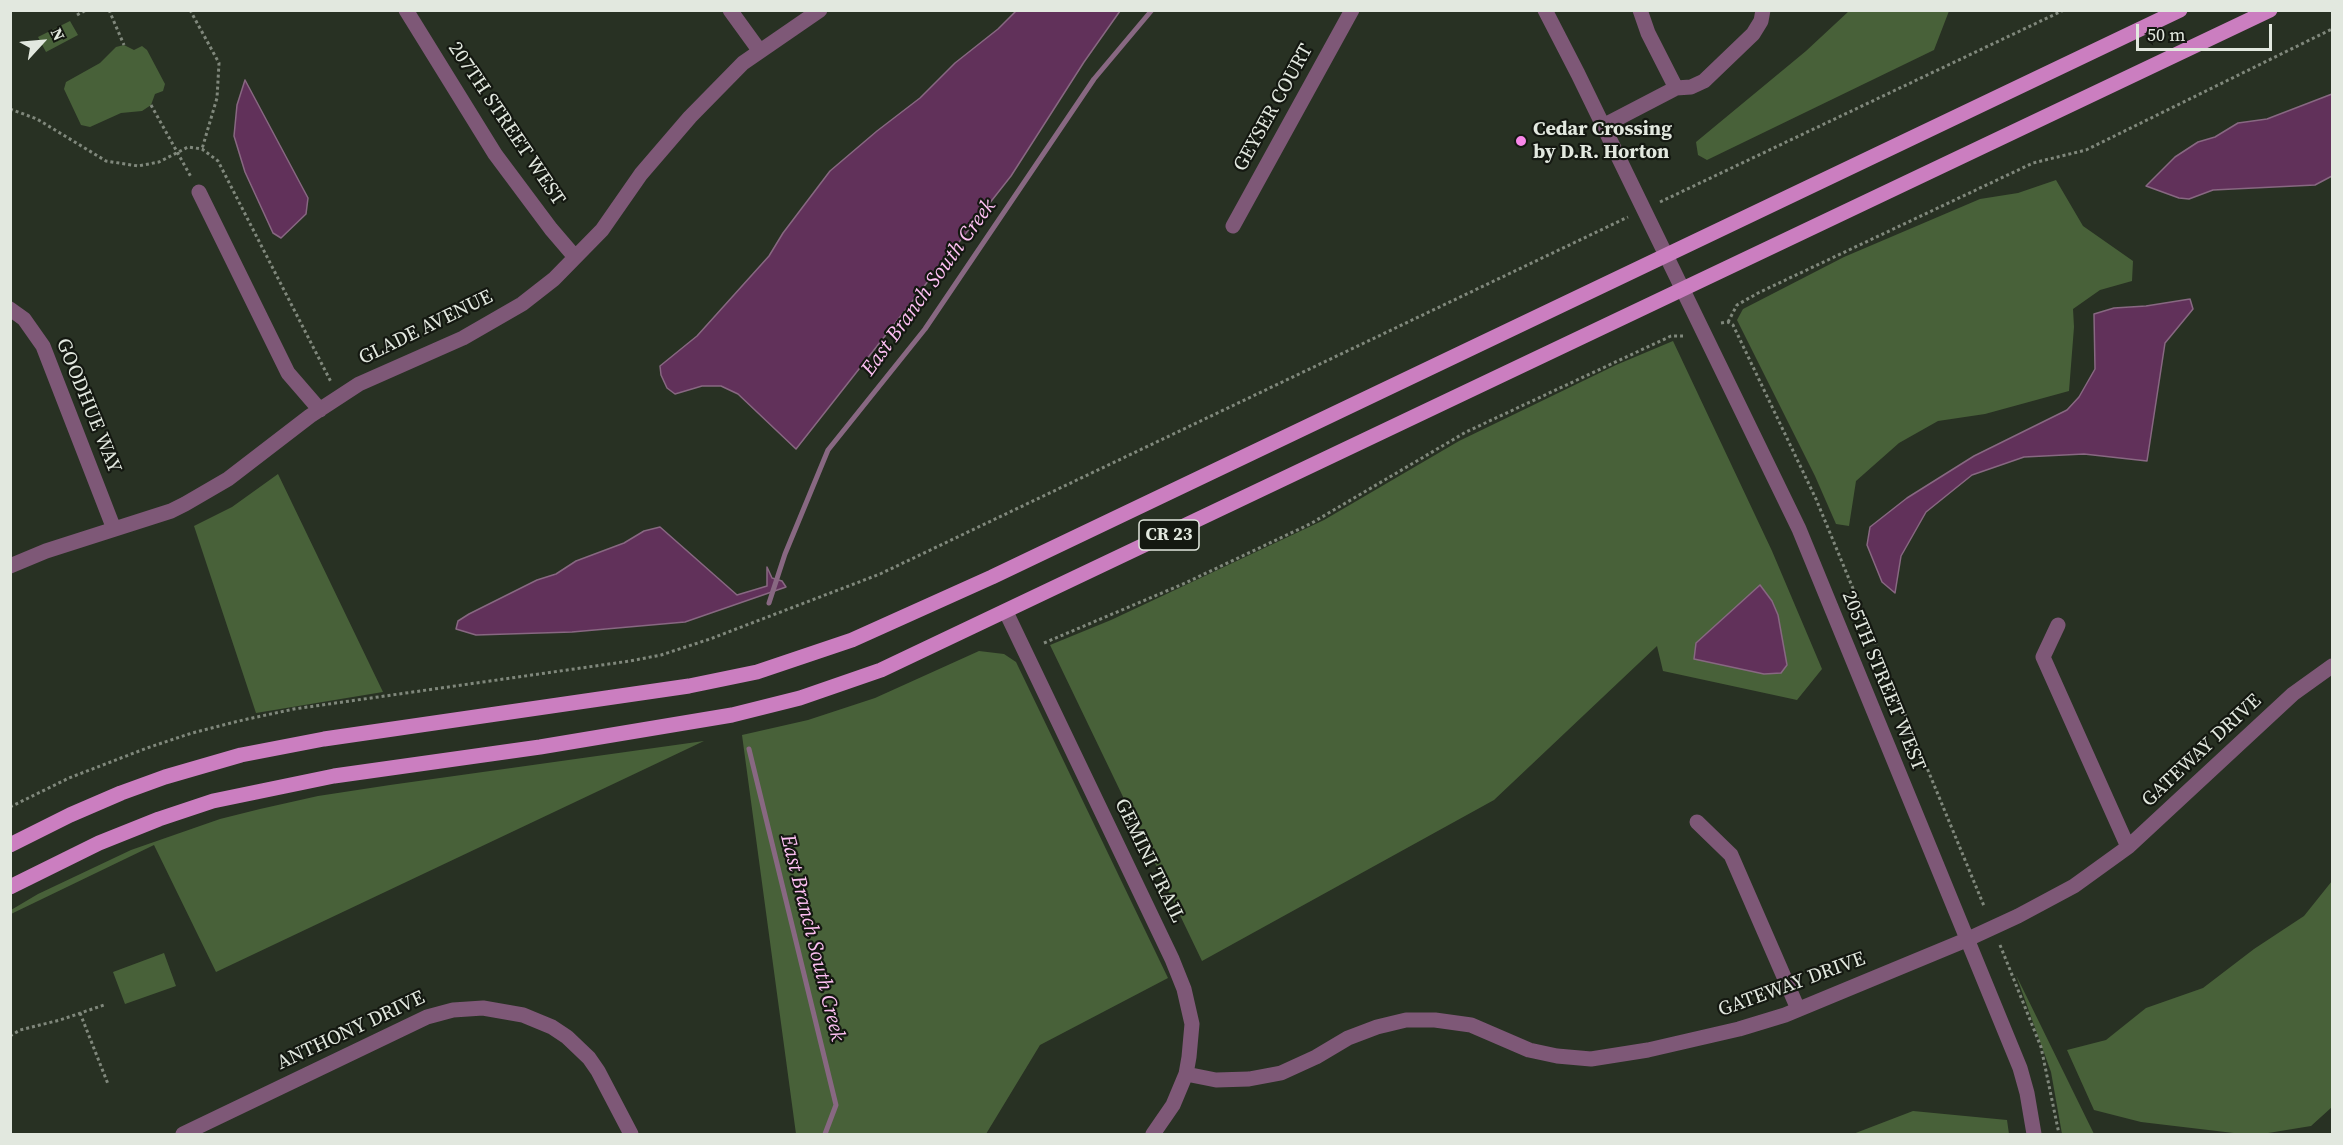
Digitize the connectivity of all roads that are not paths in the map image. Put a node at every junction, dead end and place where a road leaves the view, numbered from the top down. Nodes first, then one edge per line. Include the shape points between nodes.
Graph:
1 (406, 10) edge
2 (730, 10) edge
3 (820, 10) edge
4 (1352, 10) edge
5 (1545, 10) edge
6 (1640, 10) edge
7 (1763, 10) edge
8 (2180, 10) edge
9 (2270, 10) edge
10 (759, 50) junction
11 (1676, 88) junction
12 (1603, 126) junction
13 (199, 192) road end
14 (1233, 226) dead end
15 (1665, 255) junction
16 (575, 257) junction
17 (1682, 291) junction
18 (10, 309) edge
19 (320, 410) junction
20 (114, 529) junction
21 (10, 566) edge
22 (1006, 612) junction
23 (2058, 625) dead end
24 (2332, 666) edge
25 (1697, 822) dead end
26 (10, 845) edge
27 (2128, 846) junction
28 (10, 887) edge
29 (1966, 940) junction
30 (1798, 1009) junction
31 (1186, 1074) junction
32 (183, 1134) edge
33 (631, 1134) edge
34 (1153, 1134) edge
35 (2034, 1134) edge

1 - 16 street, 207TH STREET WEST via 495,154
2 - 10 street
3 - 10 street, GLADE AVENUE
4 - 14 street, GEYSER COURT
5 - 12 street
6 - 11 street
7 - 11 street via 1753,34 1704,81
8 - 15 main road, CR 23
9 - 17 main road, CR 23
10 - 16 street, GLADE AVENUE via 690,117 641,174 602,230
11 - 12 street
12 - 15 street, 205TH STREET WEST
13 - 19 street via 288,373
15 - 17 street, 205TH STREET WEST
15 - 26 main road, CR 23 via 992,578 808,656 757,672 689,686 324,739 241,755 121,793
16 - 19 street, GLADE AVENUE via 554,279 512,309 463,338 359,384
17 - 22 main road, CR 23
17 - 29 street, 205TH STREET WEST via 1799,529
18 - 20 street, GOODHUE WAY via 24,320 43,346
19 - 20 street, GLADE AVENUE via 208,492 171,511
20 - 21 street, GLADE AVENUE
22 - 28 main road, CR 23 via 881,670 765,708 540,747 334,776 213,801 99,843
22 - 31 street, GEMINI TRAIL via 1180,977 1192,1024
23 - 27 street via 2043,657
24 - 27 street, GATEWAY DRIVE via 2293,694
25 - 30 street via 1731,855
27 - 29 street, GATEWAY DRIVE via 2065,892
29 - 30 street, GATEWAY DRIVE
29 - 35 street, 205TH STREET WEST via 2020,1068
30 - 31 street, GATEWAY DRIVE via 1712,1036 1591,1059 1529,1050 1471,1025 1406,1020 1348,1038 1281,1074 1216,1080
31 - 34 street, GEMINI TRAIL via 1173,1105
32 - 33 street, ANTHONY DRIVE via 427,1017 483,1008 523,1015 567,1037 598,1071

